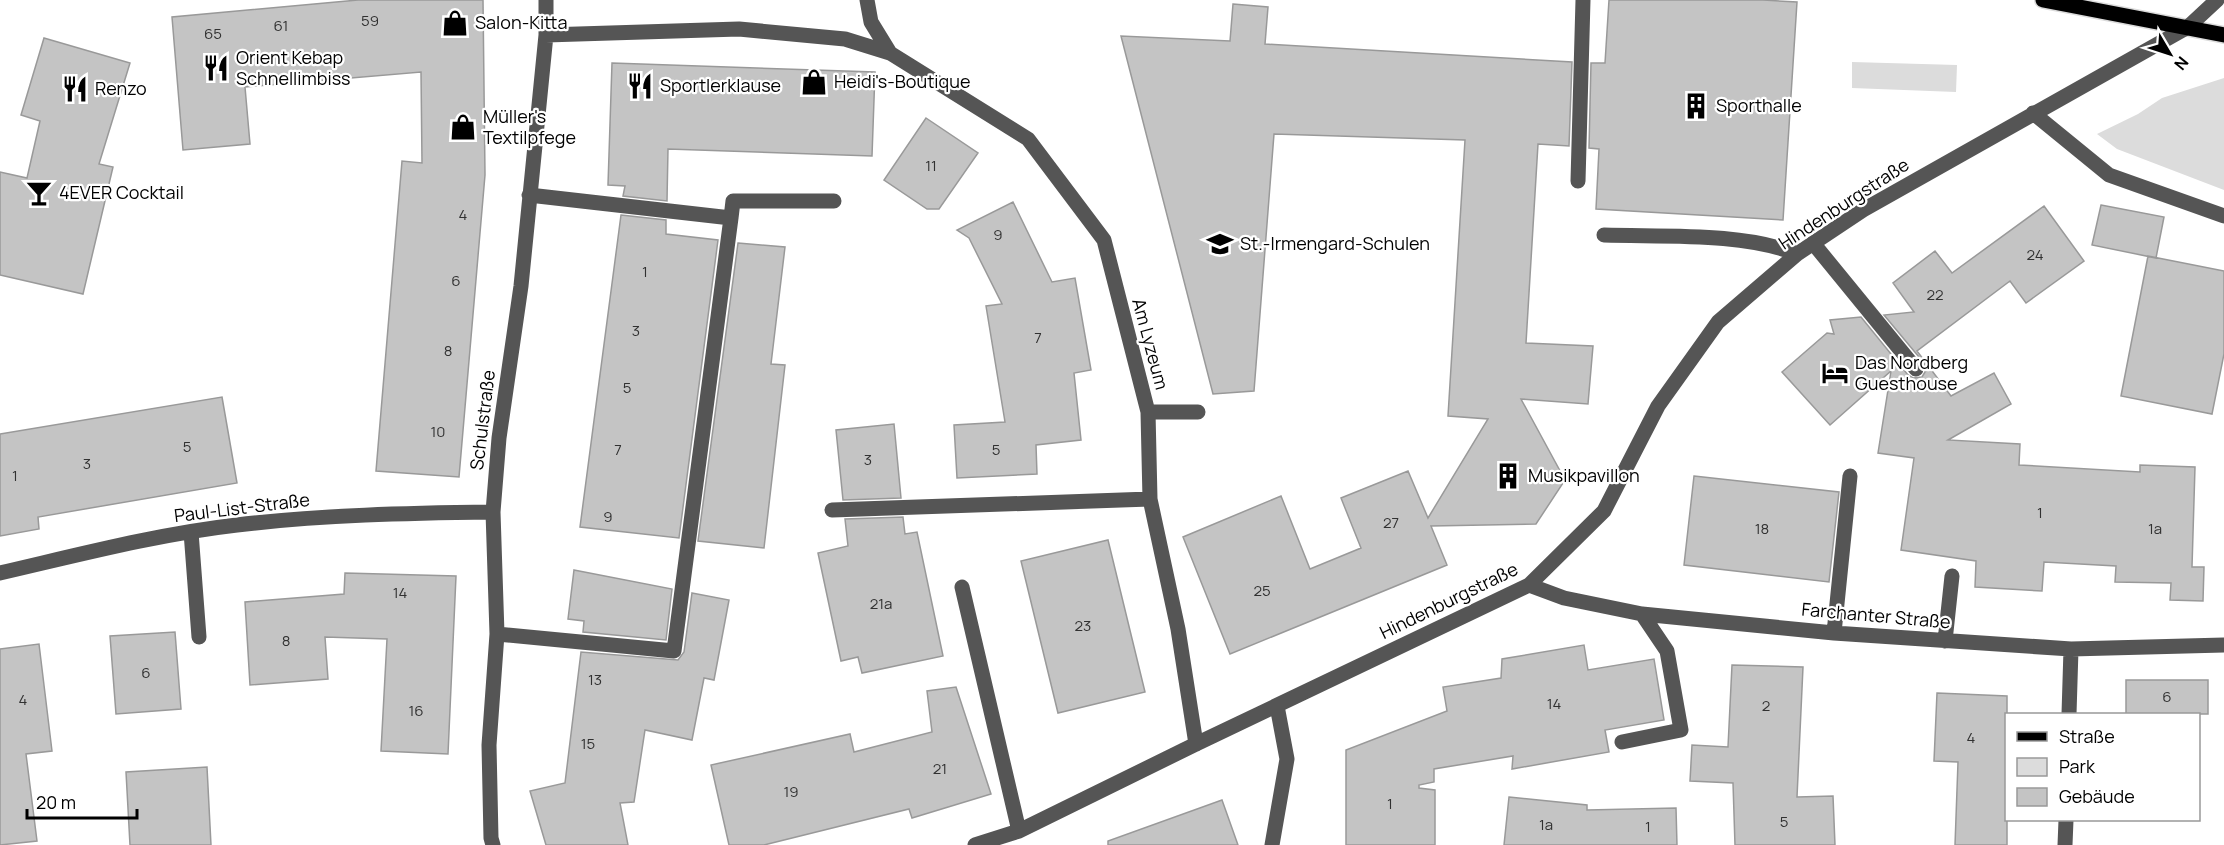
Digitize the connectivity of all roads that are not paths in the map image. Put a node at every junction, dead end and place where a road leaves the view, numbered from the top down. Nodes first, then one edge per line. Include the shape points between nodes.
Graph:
1 (546, 0) edge
2 (867, 0) edge
3 (1583, 0) edge
4 (2043, 0) edge
5 (2217, 0) edge
6 (2188, 27) junction
7 (546, 35) junction
8 (2224, 35) edge
9 (890, 53) junction
10 (2033, 113) junction
11 (1578, 181) dead end
12 (529, 195) junction
13 (834, 201) dead end
14 (2224, 216) edge
15 (731, 218) junction
16 (1604, 235) dead end
17 (1813, 243) junction
18 (1797, 254) junction
19 (1916, 369) dead end
20 (1148, 412) junction
21 (1197, 412) dead end
22 (1850, 476) dead end
23 (1150, 499) junction
24 (832, 510) dead end
25 (493, 512) junction
26 (191, 532) junction
27 (0, 573) edge
28 (1952, 576) dead end
29 (1529, 585) junction
30 (962, 587) dead end
31 (1642, 614) junction
32 (1834, 633) junction
33 (497, 634) junction
34 (199, 637) dead end
35 (1945, 641) junction
36 (2224, 645) edge
37 (2071, 649) junction
38 (1277, 706) junction
39 (2069, 713) edge
40 (1622, 742) dead end
41 (1196, 744) junction
42 (2066, 821) edge
43 (1019, 831) junction
44 (493, 845) edge
45 (975, 845) edge
46 (1272, 845) edge
47 (2065, 845) edge

1 - 7 street, Schulstraße
2 - 9 street, Am Lyzeum via 871,22
3 - 11 street
4 - 6 main road
5 - 6 street, Hindenburgstraße
6 - 8 main road
6 - 10 street, Hindenburgstraße
7 - 9 street, Am Lyzeum via 740,29 845,39
7 - 12 street, Schulstraße
9 - 20 street, Am Lyzeum via 1029,139 1104,240
10 - 14 street via 2109,175
10 - 17 street, Hindenburgstraße
12 - 15 street
12 - 25 street, Schulstraße
13 - 15 street via 733,201
15 - 33 street via 674,651
16 - 18 street via 1714,239 1777,246
17 - 18 street, Hindenburgstraße
17 - 19 street
18 - 29 street, Hindenburgstraße via 1718,322 1658,406 1604,511
20 - 21 street
20 - 23 street, Am Lyzeum
22 - 32 street
23 - 24 street
23 - 41 street, Am Lyzeum via 1178,629
25 - 26 street, Paul-List-Straße via 378,513
25 - 33 street, Schulstraße
26 - 27 street, Paul-List-Straße
26 - 34 street
28 - 35 street
29 - 31 street, Farchanter Straße via 1564,598
29 - 38 street, Hindenburgstraße
30 - 43 street
31 - 32 street, Farchanter Straße
31 - 40 street via 1667,651 1681,730
32 - 35 street, Farchanter Straße
33 - 44 street, Schulstraße via 489,745
35 - 37 street, Farchanter Straße
36 - 37 street, Farchanter Straße
37 - 39 street
38 - 41 street, Hindenburgstraße
38 - 46 street via 1287,759
41 - 43 street, Hindenburgstraße
42 - 47 street
43 - 45 street, Hindenburgstraße

